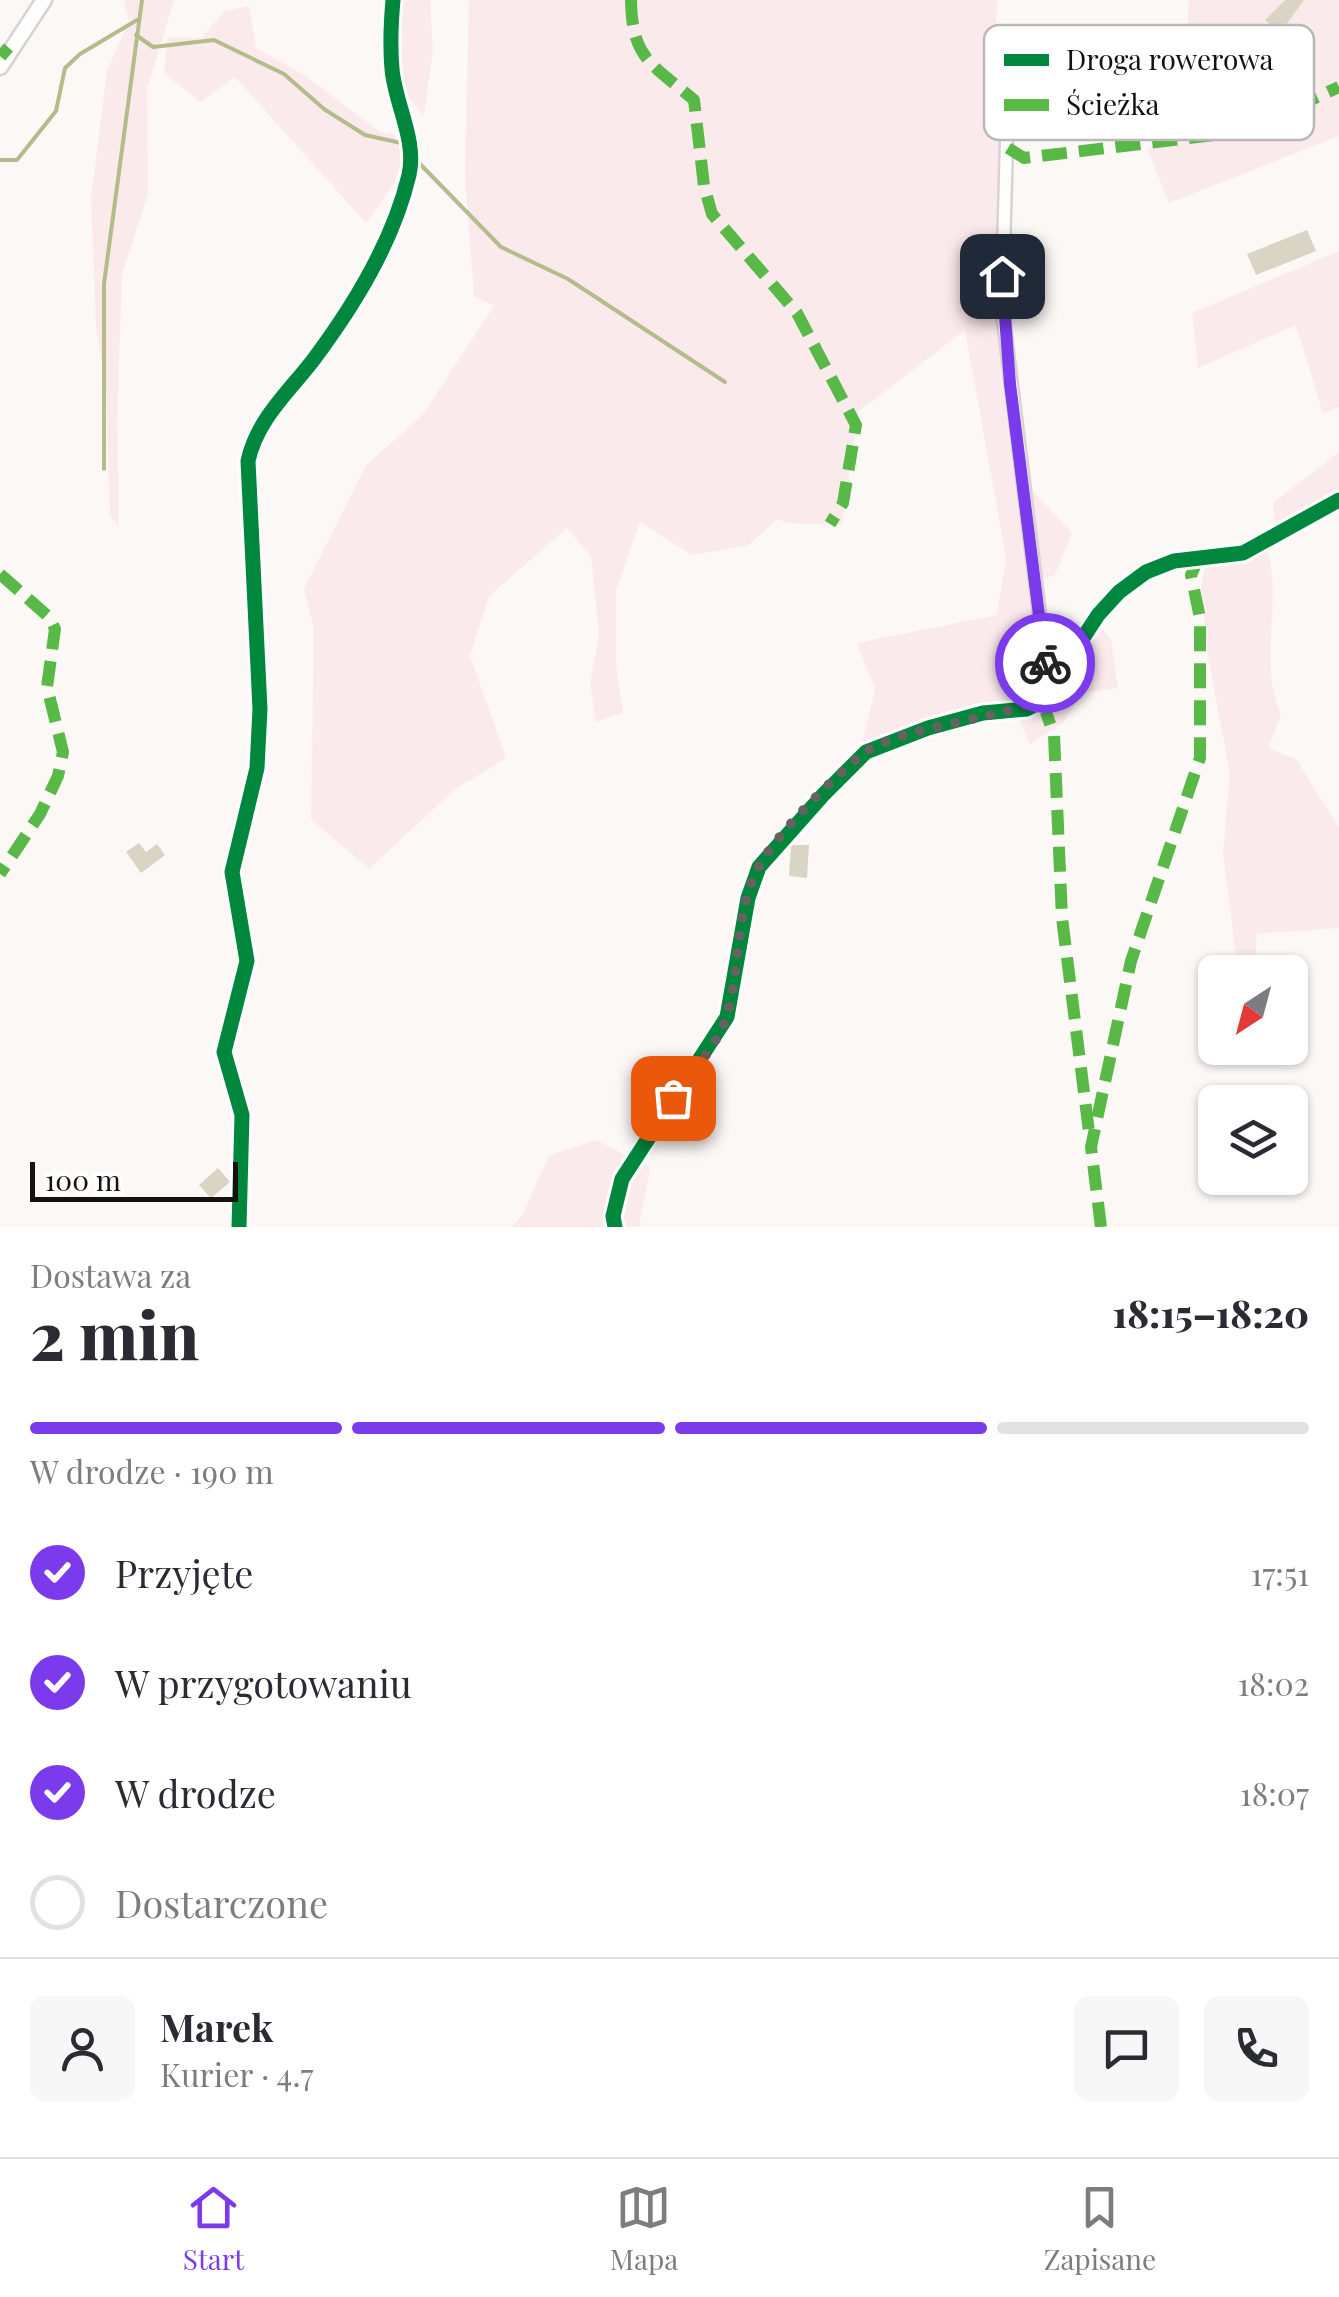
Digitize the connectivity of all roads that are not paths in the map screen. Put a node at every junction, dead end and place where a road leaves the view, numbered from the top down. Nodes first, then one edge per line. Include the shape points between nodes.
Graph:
1 (44, 0) edge
2 (393, 0) edge
3 (0, 67) edge
4 (1007, 140) edge
5 (1339, 500) edge
6 (1048, 692) junction
7 (239, 1227) edge
8 (615, 1227) edge

1 - 3 street
2 - 7 street via 392,70 411,152 392,228 324,346 260,426 248,461 260,709 257,768 232,872 247,961 224,1052 242,1115
4 - 6 street via 1002,308
5 - 6 street via 1242,553 1174,561 1138,578 1098,615
6 - 8 street via 1027,709 928,728 866,752 782,836 759,867 748,898 727,1017 622,1179

